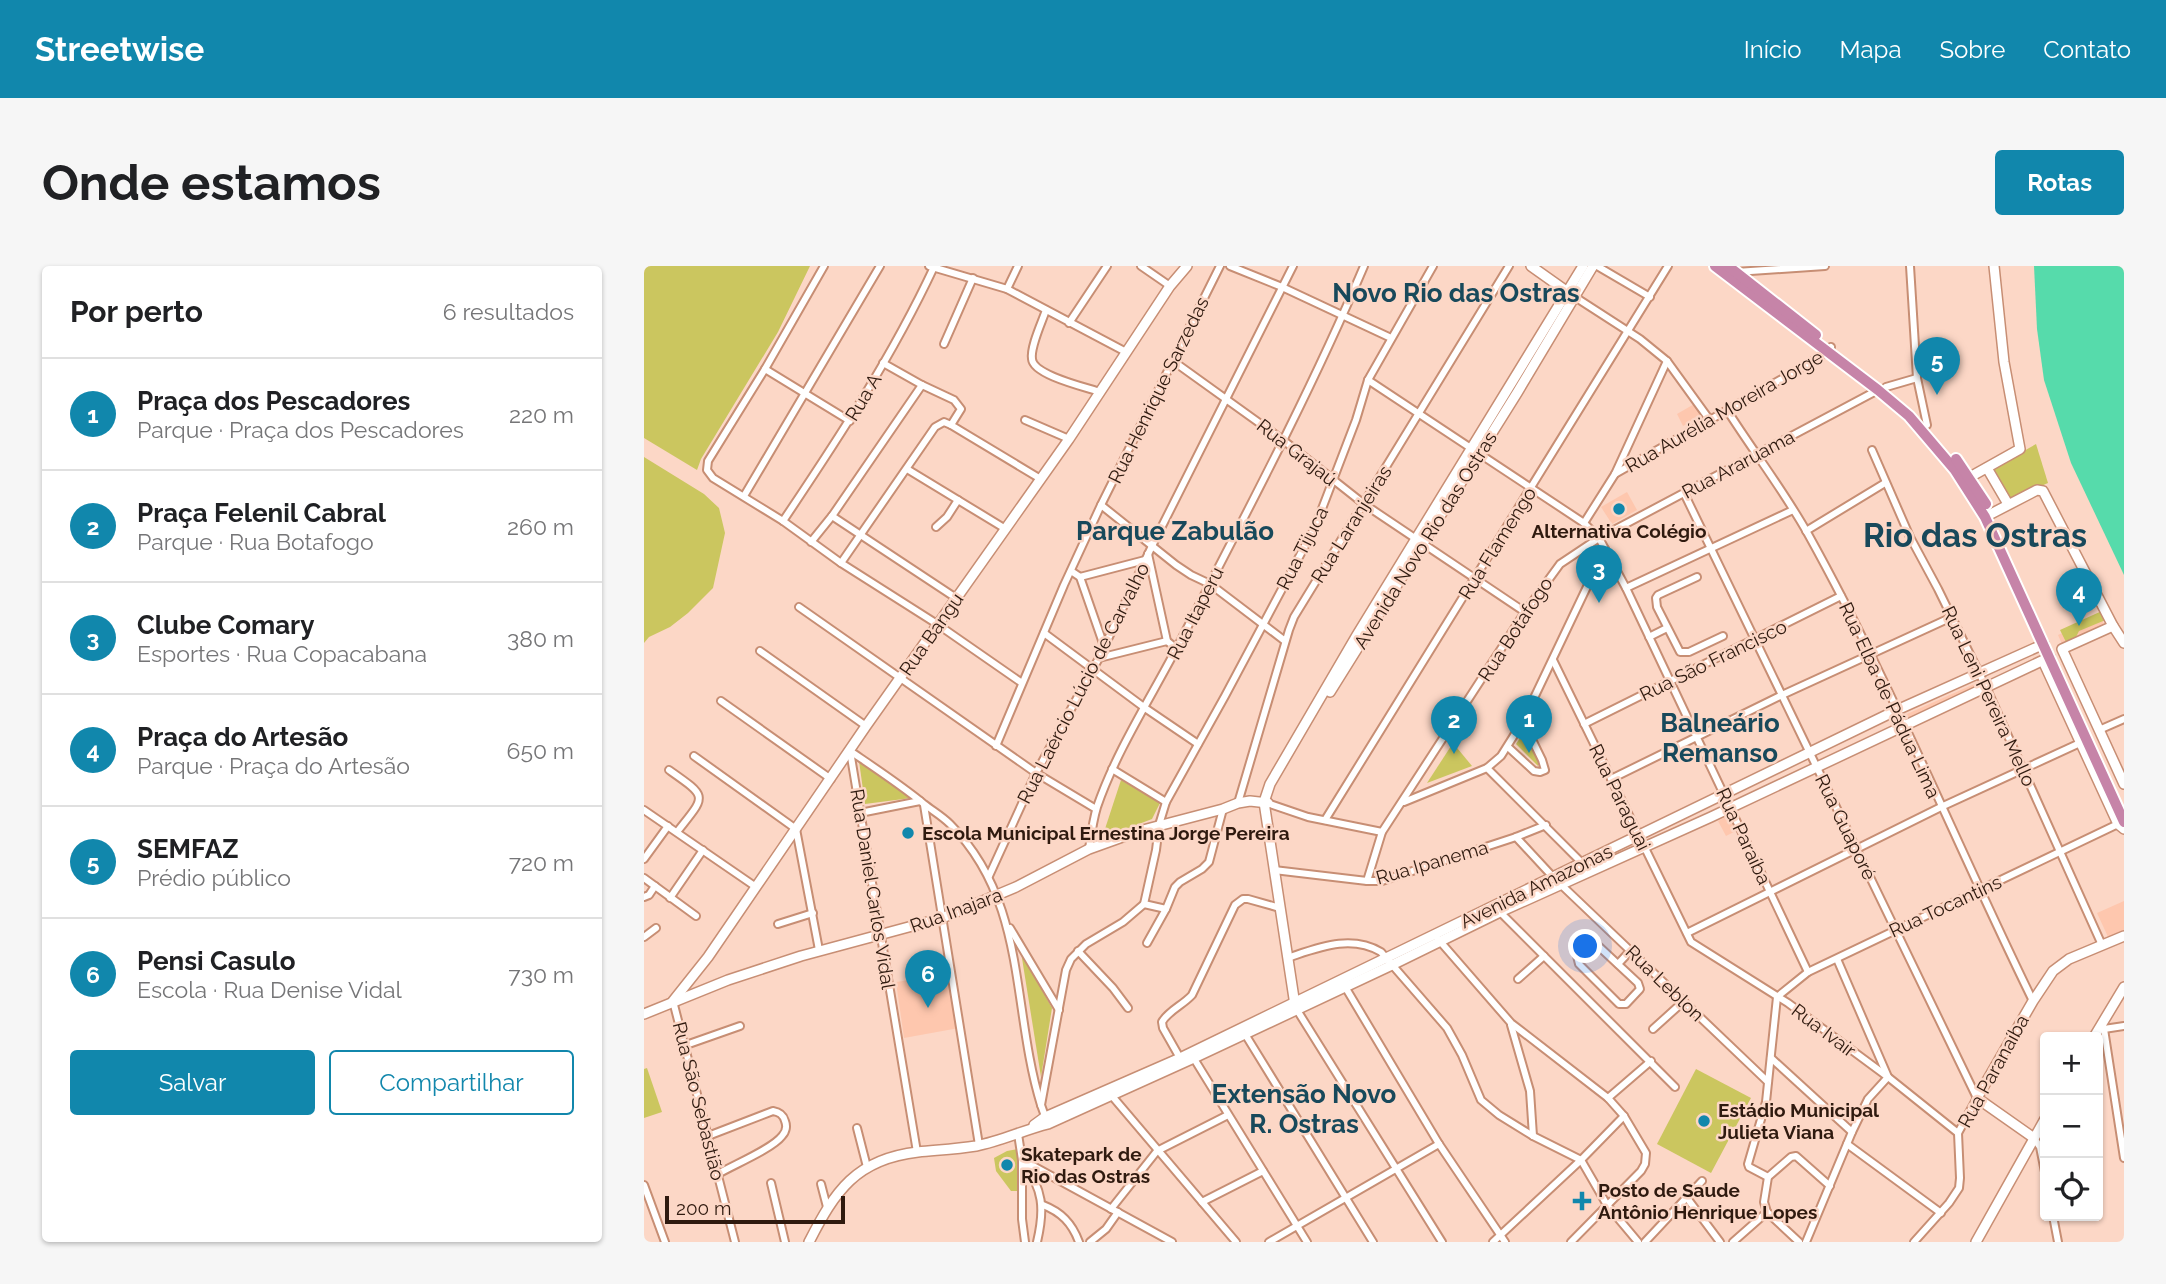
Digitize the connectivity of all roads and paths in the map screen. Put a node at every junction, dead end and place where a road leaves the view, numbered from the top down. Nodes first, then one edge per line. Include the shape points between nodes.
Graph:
1 (824, 266) edge
2 (880, 266) edge
3 (1018, 266) edge
4 (1107, 266) edge
5 (1141, 266) edge
6 (1187, 266) edge
7 (1220, 266) edge
8 (1230, 266) edge
9 (1293, 266) edge
10 (1364, 266) edge
11 (1433, 266) edge
12 (1509, 266) edge
13 (1531, 266) edge
14 (1583, 266) edge
15 (1595, 266) edge
16 (1668, 266) edge
17 (1716, 266) edge
18 (1825, 266) edge
19 (1910, 266) edge
20 (1994, 266) edge
21 (932, 267) edge
22 (947, 268) edge
23 (1732, 269) edge
24 (973, 278) junction
25 (1170, 286) junction
26 (1282, 287) junction
27 (1007, 289) junction
28 (1571, 294) junction
29 (1650, 298) junction
30 (1046, 310) junction
31 (1343, 315) junction
32 (1069, 323) junction
33 (1628, 332) junction
34 (1391, 338) junction
35 (944, 344) dead end
36 (1829, 350) junction
37 (1126, 352) junction
38 (1173, 361) junction
39 (1667, 361) junction
40 (883, 363) junction
41 (765, 369) junction
42 (1917, 378) junction
43 (1368, 380) junction
44 (922, 384) junction
45 (1882, 388) junction
46 (1100, 392) junction
47 (805, 394) junction
48 (1227, 399) junction
49 (1727, 410) junction
50 (1418, 414) junction
51 (1709, 419) junction
52 (1025, 420) dead end
53 (850, 421) junction
54 (951, 425) junction
55 (1927, 425) junction
56 (1069, 439) junction
57 (1283, 440) junction
58 (1872, 450) dead end
59 (1475, 452) junction
60 (1755, 454) junction
61 (1987, 468) junction
62 (907, 469) junction
63 (1615, 474) junction
64 (1970, 477) junction
65 (1039, 478) junction
66 (1333, 480) junction
67 (1885, 483) junction
68 (1531, 489) junction
69 (1685, 493) junction
70 (744, 496) junction
71 (958, 500) junction
72 (1364, 504) junction
73 (2008, 504) junction
74 (1101, 505) junction
75 (1793, 510) junction
76 (1988, 515) junction
77 (832, 516) junction
78 (783, 522) junction
79 (1584, 523) junction
80 (936, 527) dead end
81 (1004, 528) junction
82 (1806, 531) junction
83 (861, 534) junction
84 (1599, 538) junction
85 (1420, 541) junction
86 (811, 542) junction
87 (1152, 546) junction
88 (1605, 549) junction
89 (1712, 549) junction
90 (1147, 557) junction
91 (841, 563) junction
92 (1071, 571) junction
93 (1696, 577) dead end
94 (1080, 578) junction
95 (1475, 578) junction
96 (1210, 584) junction
97 (1626, 588) junction
98 (1841, 596) junction
99 (956, 598) junction
100 (799, 607) dead end
101 (1525, 612) junction
102 (1952, 617) junction
103 (1264, 623) junction
104 (937, 624) junction
105 (2113, 626) junction
106 (1667, 628) junction
107 (1044, 634) junction
108 (1723, 636) dead end
109 (1648, 637) junction
110 (1756, 639) junction
111 (1167, 641) junction
112 (1285, 641) junction
113 (2124, 643) edge
114 (2044, 644) junction
115 (1104, 646) junction
116 (1177, 649) junction
117 (760, 651) dead end
118 (1871, 654) junction
119 (1099, 658) junction
120 (2046, 659) junction
121 (1553, 660) junction
122 (1093, 669) junction
123 (1979, 672) junction
124 (900, 678) junction
125 (1670, 682) junction
126 (1022, 683) junction
127 (1986, 687) junction
128 (1782, 695) junction
129 (721, 701) dead end
130 (1145, 708) junction
131 (1897, 710) junction
132 (2124, 719) edge
133 (1523, 721) junction
134 (1584, 724) junction
135 (866, 726) junction
136 (1904, 726) junction
137 (2099, 730) junction
138 (1696, 736) junction
139 (2080, 743) junction
140 (1198, 744) junction
141 (996, 746) junction
142 (1508, 747) junction
143 (850, 751) junction
144 (1810, 754) junction
145 (694, 756) dead end
146 (1816, 767) junction
147 (1487, 768) junction
148 (1112, 769) junction
149 (2024, 769) junction
150 (669, 770) dead end
151 (1036, 774) junction
152 (831, 779) junction
153 (1611, 779) junction
154 (2124, 784) edge
155 (1725, 795) junction
156 (922, 802) junction
157 (1166, 802) junction
158 (1403, 802) junction
159 (1238, 803) junction
160 (1267, 803) junction
161 (2124, 805) edge
162 (1731, 807) junction
163 (1941, 807) junction
164 (1223, 809) junction
165 (644, 810) edge
166 (1096, 810) junction
167 (860, 813) junction
168 (1325, 820) junction
169 (1158, 825) junction
170 (1546, 825) junction
171 (2122, 825) edge
172 (668, 826) junction
173 (796, 830) junction
174 (677, 832) junction
175 (1382, 832) junction
176 (1639, 836) junction
177 (1516, 837) junction
178 (1643, 847) junction
179 (1089, 849) junction
180 (704, 850) junction
181 (1857, 850) junction
182 (2062, 852) junction
183 (644, 859) edge
184 (1587, 867) junction
185 (1275, 870) junction
186 (989, 876) junction
187 (1553, 877) junction
188 (644, 878) edge
189 (1367, 881) junction
190 (1561, 885) junction
191 (655, 886) junction
192 (756, 887) junction
193 (1979, 890) junction
194 (1770, 891) junction
195 (996, 896) junction
196 (644, 897) edge
197 (670, 898) junction
198 (1144, 904) junction
199 (1280, 908) junction
200 (1166, 909) junction
201 (1497, 909) junction
202 (813, 913) junction
203 (696, 916) dead end
204 (942, 918) junction
205 (778, 924) dead end
206 (1007, 924) junction
207 (656, 928) dead end
208 (1896, 929) junction
209 (1687, 933) junction
210 (881, 935) junction
211 (2124, 936) edge
212 (644, 937) edge
213 (1437, 938) junction
214 (1147, 943) dead end
215 (2102, 945) junction
216 (819, 950) junction
217 (1631, 950) junction
218 (1078, 951) junction
219 (1544, 956) junction
220 (1287, 958) junction
221 (1837, 959) junction
222 (1389, 962) junction
223 (1618, 964) junction
224 (1808, 972) junction
225 (1518, 979) dead end
226 (1343, 984) junction
227 (2124, 987) edge
228 (1777, 997) junction
229 (673, 1001) junction
230 (1684, 1001) junction
231 (2033, 1001) junction
232 (1296, 1006) junction
233 (1128, 1008) dead end
234 (1059, 1010) junction
235 (644, 1014) edge
236 (1511, 1023) junction
237 (740, 1026) dead end
238 (2124, 1026) edge
239 (2102, 1028) junction
240 (1653, 1029) dead end
241 (2098, 1032) edge
242 (1245, 1034) junction
243 (686, 1045) junction
244 (1192, 1056) junction
245 (1180, 1058) junction
246 (1770, 1058) junction
247 (1651, 1061) junction
248 (1888, 1077) junction
249 (1768, 1082) junction
250 (1675, 1087) dead end
251 (1112, 1096) junction
252 (1608, 1098) junction
253 (1977, 1098) junction
254 (1041, 1105) junction
255 (1228, 1115) junction
256 (1624, 1116) junction
257 (1046, 1120) junction
258 (857, 1128) dead end
259 (2040, 1128) edge
260 (1852, 1132) junction
261 (1958, 1133) junction
262 (1018, 1134) junction
263 (708, 1136) junction
264 (1533, 1136) junction
265 (2034, 1139) junction
266 (1439, 1144) junction
267 (1847, 1144) junction
268 (979, 1145) junction
269 (1157, 1151) junction
270 (917, 1152) junction
271 (2042, 1158) edge
272 (2124, 1158) edge
273 (1022, 1160) junction
274 (1581, 1160) junction
275 (867, 1167) junction
276 (1396, 1168) junction
277 (1263, 1171) junction
278 (718, 1174) junction
279 (1768, 1177) junction
280 (1702, 1181) dead end
281 (771, 1183) dead end
282 (821, 1184) dead end
283 (644, 1185) edge
284 (1830, 1186) junction
285 (1346, 1198) junction
286 (1687, 1198) junction
287 (1202, 1202) junction
288 (1043, 1205) junction
289 (1607, 1205) junction
290 (827, 1207) junction
291 (1114, 1210) junction
292 (1768, 1212) junction
293 (1941, 1213) junction
294 (2054, 1221) edge
295 (1297, 1226) junction
296 (1161, 1235) junction
297 (1500, 1235) junction
298 (665, 1242) edge
299 (735, 1242) edge
300 (785, 1242) edge
301 (809, 1242) edge
302 (1025, 1242) edge
303 (1037, 1242) edge
304 (1079, 1242) edge
305 (1090, 1242) edge
306 (1154, 1242) edge
307 (1172, 1242) edge
308 (1236, 1242) edge
309 (1269, 1242) edge
310 (1307, 1242) edge
311 (1373, 1242) edge
312 (1442, 1242) edge
313 (1493, 1242) edge
314 (1505, 1242) edge
315 (1571, 1242) edge
316 (1638, 1242) edge
317 (1645, 1242) edge
318 (1720, 1242) edge
319 (1733, 1242) edge
320 (1799, 1242) edge
321 (1806, 1242) edge
322 (1914, 1242) edge
323 (1976, 1242) edge
324 (2058, 1242) edge

1 - 41 street
2 - 47 street
3 - 27 street
4 - 32 street
5 - 25 street
6 - 25 street, Rua Bangu
7 - 38 street, Rua Henrique Sarzedas
8 - 26 street
9 - 26 street, Rua Laércio Lúcio de Carvalho
10 - 31 street, Rua Itaperu
11 - 34 street, Rua Tijuca
12 - 50 street, Rua Laranjeiras
13 - 28 street
14 - 28 street, Avenida Novo Rio das Ostras
15 - 28 street, Avenida Novo Rio das Ostras
15 - 29 street
16 - 29 street, Rua Flamengo
17 - 36 highway
18 - 23 street
19 - 42 street
20 - 61 street via 2004,362 2021,446
21 - 22 street
21 - 40 street, Rua A
22 - 24 street
23 - 36 highway
24 - 27 street
24 - 35 street
25 - 37 street, Rua Bangu
26 - 31 street
26 - 48 street, Rua Laércio Lúcio de Carvalho
27 - 30 street
28 - 33 street
28 - 59 street, Avenida Novo Rio das Ostras
29 - 33 street, Rua Flamengo
30 - 32 street
30 - 46 street via 1032,353 1034,367
31 - 34 street
31 - 57 street, Rua Itaperu
32 - 37 street
33 - 39 street
33 - 68 street, Rua Flamengo
34 - 43 street, Rua Tijuca
36 - 45 highway
36 - 49 street, Rua Aurélia Moreira Jorge
37 - 46 street, Rua Bangu
38 - 48 street, Rua Grajaú
38 - 74 street, Rua Henrique Sarzedas
39 - 51 street
39 - 63 street
40 - 44 street
40 - 53 street, Rua A
41 - 47 street
41 - 70 street via 708,461 713,478
42 - 45 street, Rua Araruama
42 - 55 street
43 - 50 street, Rua Paraíba
43 - 66 street, Rua Tijuca
44 - 54 street via 960,405
44 - 77 street
45 - 55 highway
45 - 60 street, Rua Araruama
45 - 76 highway via 1925,433
46 - 56 street, Rua Bangu
47 - 53 street
47 - 70 street
48 - 57 street, Rua Grajaú
48 - 87 street, Rua Laércio Lúcio de Carvalho
49 - 51 street, Rua Aurélia Moreira Jorge
49 - 60 street, Rua Elba de Pádua Lima
50 - 59 street, Rua Paraíba
50 - 72 street, Rua Laranjeiras
51 - 63 street, Rua Aurélia Moreira Jorge
52 - 56 street
53 - 78 street, Rua A
54 - 62 street via 944,422 935,427
54 - 65 street
55 - 64 highway
56 - 65 street, Rua Bangu
57 - 66 street, Rua Grajaú
57 - 96 street, Rua Itaperu
58 - 67 street, Rua Leni Pereira Mello
59 - 68 street, Rua Paraíba
59 - 85 street, Avenida Novo Rio das Ostras
60 - 69 street, Rua Araruama
60 - 75 street, Rua Elba de Pádua Lima
61 - 64 street
61 - 73 street
62 - 71 street
62 - 83 street
63 - 79 street
64 - 76 highway
65 - 81 street, Rua Bangu
66 - 72 street, Rua Grajaú
66 - 103 street, Rua Tijuca via 1315,527
67 - 82 street
67 - 102 street, Rua Leni Pereira Mello
68 - 79 street, Rua Paraíba
68 - 95 street, Rua Flamengo
69 - 84 street, Rua Araruama
69 - 89 street, Rua Guaporé
70 - 78 street
71 - 80 street
71 - 81 street
72 - 85 street, Rua Grajaú
72 - 112 street, Rua Laranjeiras via 1301,603
73 - 76 street
73 - 105 street via 2037,490 2044,494
74 - 87 street
74 - 92 street, Rua Henrique Sarzedas
75 - 82 street, Rua Elba de Pádua Lima
75 - 89 street
76 - 114 highway
76 - 161 highway
77 - 83 street
77 - 86 street
78 - 86 street
79 - 84 street, Rua Paraíba
81 - 99 street, Rua Bangu
82 - 98 street, Rua Elba de Pádua Lima
83 - 91 street
83 - 99 street
84 - 88 street, Rua Paraíba
84 - 101 street, Rua Botafogo via 1560,564
85 - 95 street, Rua Grajaú
85 - 160 street, Avenida Novo Rio das Ostras via 1275,773
86 - 91 street
87 - 90 street, Rua Laércio Lúcio de Carvalho
87 - 96 street
88 - 97 street, Rua Paraíba
88 - 121 street
89 - 97 street
89 - 110 street, Rua Guaporé
90 - 94 street
90 - 111 street
90 - 115 street, Rua Laércio Lúcio de Carvalho
91 - 104 street
92 - 94 street
92 - 107 street, Rua Henrique Sarzedas
93 - 106 street via 1656,598
94 - 115 street
95 - 101 street, Rua Grajaú
95 - 168 street, Rua Flamengo
96 - 103 street
96 - 116 street, Rua Itaperu
97 - 109 street, Rua Paraíba
98 - 110 street, Rua São Francisco
98 - 118 street, Rua Elba de Pádua Lima
99 - 104 street, Rua Bangu
100 - 124 street
101 - 158 street, Rua Botafogo
102 - 118 street
102 - 123 street, Rua Leni Pereira Mello
103 - 112 street
103 - 140 street, Rua Tijuca
104 - 124 street, Rua Bangu
104 - 126 street
105 - 113 street
105 - 137 street via 2062,649
106 - 108 street via 1683,653
106 - 109 street
107 - 122 street
107 - 126 street, Rua Henrique Sarzedas
109 - 125 street, Rua Paraíba
110 - 125 street, Rua São Francisco
110 - 128 street, Rua Guaporé
111 - 116 street
111 - 119 street
112 - 159 street, Rua Laranjeiras
114 - 120 highway
114 - 123 street, Avenida Amazonas
115 - 119 street, Rua Laércio Lúcio de Carvalho
116 - 130 street, Rua Itaperu
117 - 135 street
118 - 128 street
118 - 131 street, Rua Elba de Pádua Lima
119 - 122 street, Rua Laércio Lúcio de Carvalho
120 - 127 street, Avenida Amazonas
120 - 139 street
120 - 171 highway
121 - 133 street
121 - 134 street, Rua Paraguai
122 - 130 street
122 - 151 street, Rua Laércio Lúcio de Carvalho
123 - 127 street, Rua Leni Pereira Mello
123 - 131 street, Avenida Amazonas
124 - 135 street, Rua Bangu
124 - 141 street
125 - 134 street, Rua São Francisco
125 - 138 street, Rua Paraíba
126 - 141 street, Rua Henrique Sarzedas
127 - 136 street, Avenida Amazonas
127 - 149 street, Rua Leni Pereira Mello
128 - 138 street
128 - 144 street, Rua Guaporé
129 - 152 street
130 - 140 street
130 - 148 street, Rua Itaperu
131 - 136 street, Rua Elba de Pádua Lima
131 - 144 street, Avenida Amazonas
132 - 137 street
133 - 142 street
133 - 142 street via 1545,770 1534,771
134 - 153 street, Rua Paraguai
135 - 143 street, Rua Bangu
136 - 146 street, Avenida Amazonas
136 - 163 street, Rua Elba de Pádua Lima
137 - 154 street
138 - 153 street
138 - 155 street, Rua Paraíba
139 - 149 street
139 - 171 street
140 - 157 street, Rua Tijuca
141 - 151 street
142 - 147 street
143 - 152 street, Rua Bangu
143 - 156 street
143 - 167 street, Rua Daniel Carlos Vidal
144 - 146 street, Rua Guaporé
144 - 155 street, Avenida Amazonas
145 - 173 street
146 - 162 street, Avenida Amazonas
146 - 181 street, Rua Guaporé
147 - 158 street
147 - 170 street
148 - 157 street
148 - 166 street, Rua Itaperu
149 - 163 street
149 - 182 street, Rua Leni Pereira Mello
150 - 174 street via 692,786 700,799
151 - 166 street
151 - 186 street, Rua Laércio Lúcio de Carvalho
152 - 173 street, Rua Bangu
153 - 176 street, Rua Paraguai
155 - 162 street, Rua Paraíba
155 - 176 street, Avenida Amazonas
156 - 167 street
156 - 186 street via 962,837
156 - 204 street
157 - 169 street, Rua Tijuca
158 - 175 street, Rua Botafogo
159 - 160 street, Rua Inajara
159 - 164 street, Rua Inajara
160 - 168 street
160 - 185 street, Avenida Novo Rio das Ostras
162 - 178 street, Avenida Amazonas
162 - 194 street, Rua Paraíba
163 - 181 street
163 - 193 street, Rua Elba de Pádua Lima
164 - 169 street, Rua Inajara
164 - 200 street via 1209,862 1175,887
165 - 172 street
166 - 179 street, Rua Itaperu
167 - 210 street, Rua Daniel Carlos Vidal
168 - 175 street
169 - 179 street, Rua Inajara
169 - 198 street, Rua Tijuca
170 - 177 street, Rua Ipanema
170 - 184 street
171 - 182 street, Rua Tocantins
172 - 174 street
172 - 183 street
173 - 192 street, Rua Bangu
173 - 202 street
174 - 180 street
175 - 189 street, Rua Botafogo
176 - 178 street, Rua Paraguai
176 - 184 street, Avenida Amazonas
177 - 187 street
177 - 189 street, Rua Ipanema via 1411,873
178 - 184 street, Avenida Amazonas
178 - 209 street, Rua Paraguai
179 - 195 street, Rua Inajara
180 - 192 street
180 - 197 street
181 - 194 street
181 - 208 street, Rua Guaporé
182 - 193 street, Rua Tocantins
182 - 215 street, Rua Leni Pereira Mello
184 - 187 street, Avenida Amazonas
184 - 190 street, Avenida Amazonas
185 - 189 street, Rua Ipanema
185 - 199 street, Avenida Novo Rio das Ostras
186 - 195 street
187 - 190 street, Rua Leblon
187 - 201 street, Avenida Amazonas
188 - 191 street
190 - 201 street, Avenida Amazonas
190 - 217 street, Rua Leblon
191 - 196 street
191 - 197 street
192 - 229 street, Rua Bangu
193 - 208 street, Rua Tocantins
193 - 231 street, Rua Elba de Pádua Lima
194 - 209 street
194 - 224 street, Rua Paraíba
195 - 204 street, Rua Inajara
195 - 206 street
197 - 203 street
198 - 200 street
198 - 218 street
199 - 220 street, Avenida Novo Rio das Ostras
199 - 245 street via 1248,899 1238,901 1192,995 1161,1022
200 - 214 street
201 - 213 street, Avenida Amazonas
201 - 219 street
202 - 205 street
202 - 216 street
204 - 210 street, Rua Inajara
204 - 268 street
206 - 234 street
206 - 254 street
207 - 212 street
208 - 221 street, Rua Tocantins
208 - 253 street, Rua Guaporé
209 - 228 street, Rua Ivair via 1691,942
210 - 216 street, Rua Inajara
210 - 270 street, Rua Daniel Carlos Vidal
211 - 215 street, Rua Paranaíba
213 - 222 street, Avenida Amazonas
213 - 236 street
215 - 231 street, Rua Paranaíba via 2060,964
216 - 229 street, Rua Inajara
217 - 223 street
217 - 230 street, Rua Leblon
218 - 233 street
218 - 234 street via 1066,970
219 - 225 street
219 - 247 street
220 - 222 street via 1342,943 1373,947
220 - 232 street, Avenida Novo Rio das Ostras
221 - 224 street, Rua Tocantins
221 - 248 street
222 - 226 street, Avenida Amazonas
222 - 264 street via 1447,1028 1481,1100
223 - 223 street via 1640,989 1626,1004 1619,1004 1576,959 1593,942
224 - 228 street, Rua Tocantins
226 - 232 street, Avenida Amazonas
226 - 266 street
227 - 239 street
228 - 246 street
228 - 248 street, Rua Ivair
229 - 235 street, Rua Inajara
229 - 243 street, Rua São Sebastião
230 - 240 street
230 - 249 street, Rua Leblon
231 - 253 street, Rua Paranaíba
232 - 242 street, Avenida Amazonas
232 - 244 street, Avenida Amazonas
232 - 276 street
234 - 254 street
236 - 252 street
236 - 264 street via 1530,1091
237 - 243 street
238 - 239 street
239 - 241 street
239 - 272 street
242 - 244 street, Avenida Amazonas
242 - 285 street
243 - 263 street, Rua São Sebastião
244 - 245 street, Avenida Amazonas
244 - 251 street, Avenida Amazonas
244 - 255 street
245 - 257 street, Avenida Amazonas
246 - 249 street
246 - 260 street
247 - 250 street
247 - 252 street
248 - 260 street via 1868,1099
248 - 261 street, Rua Ivair
249 - 279 street via 1748,1164
251 - 257 street, Avenida Amazonas
251 - 269 street
252 - 256 street
253 - 261 street, Rua Paranaíba
253 - 265 street, Rua Guaporé
254 - 257 street
255 - 269 street
255 - 277 street
256 - 274 street
256 - 289 street via 1646,1159
257 - 262 street, Avenida Amazonas
258 - 275 street
259 - 265 street
260 - 267 street
261 - 293 street, Rua Paranaíba via 1959,1188
262 - 268 street, Avenida Amazonas
262 - 273 street
263 - 278 street, Rua São Sebastião
263 - 278 street via 773,1111 785,1118 783,1135 774,1143
264 - 274 street
265 - 271 street
265 - 323 street
266 - 276 street
266 - 297 street
267 - 284 street
267 - 293 street
268 - 270 street, Avenida Amazonas
269 - 287 street
269 - 291 street
270 - 275 street, Avenida Amazonas
273 - 288 street
273 - 291 street
273 - 302 street
274 - 289 street
274 - 297 street
275 - 290 street, Avenida Amazonas via 846,1183
276 - 285 street
276 - 312 street
277 - 287 street
277 - 295 street
278 - 299 street, Rua São Sebastião
279 - 284 street via 1796,1156
279 - 292 street via 1763,1202
280 - 286 street
281 - 300 street
282 - 290 street
283 - 298 street
284 - 321 street
285 - 295 street
285 - 311 street
286 - 317 street
286 - 318 street
287 - 308 street
288 - 303 street
288 - 304 street via 1065,1217
289 - 315 street
289 - 316 street
290 - 301 street, Avenida Amazonas
291 - 296 street
291 - 305 street via 1106,1229
292 - 319 street
292 - 320 street
293 - 322 street, Rua Paranaíba
294 - 324 street
295 - 309 street
295 - 310 street
296 - 306 street
296 - 307 street
297 - 313 street
297 - 314 street

